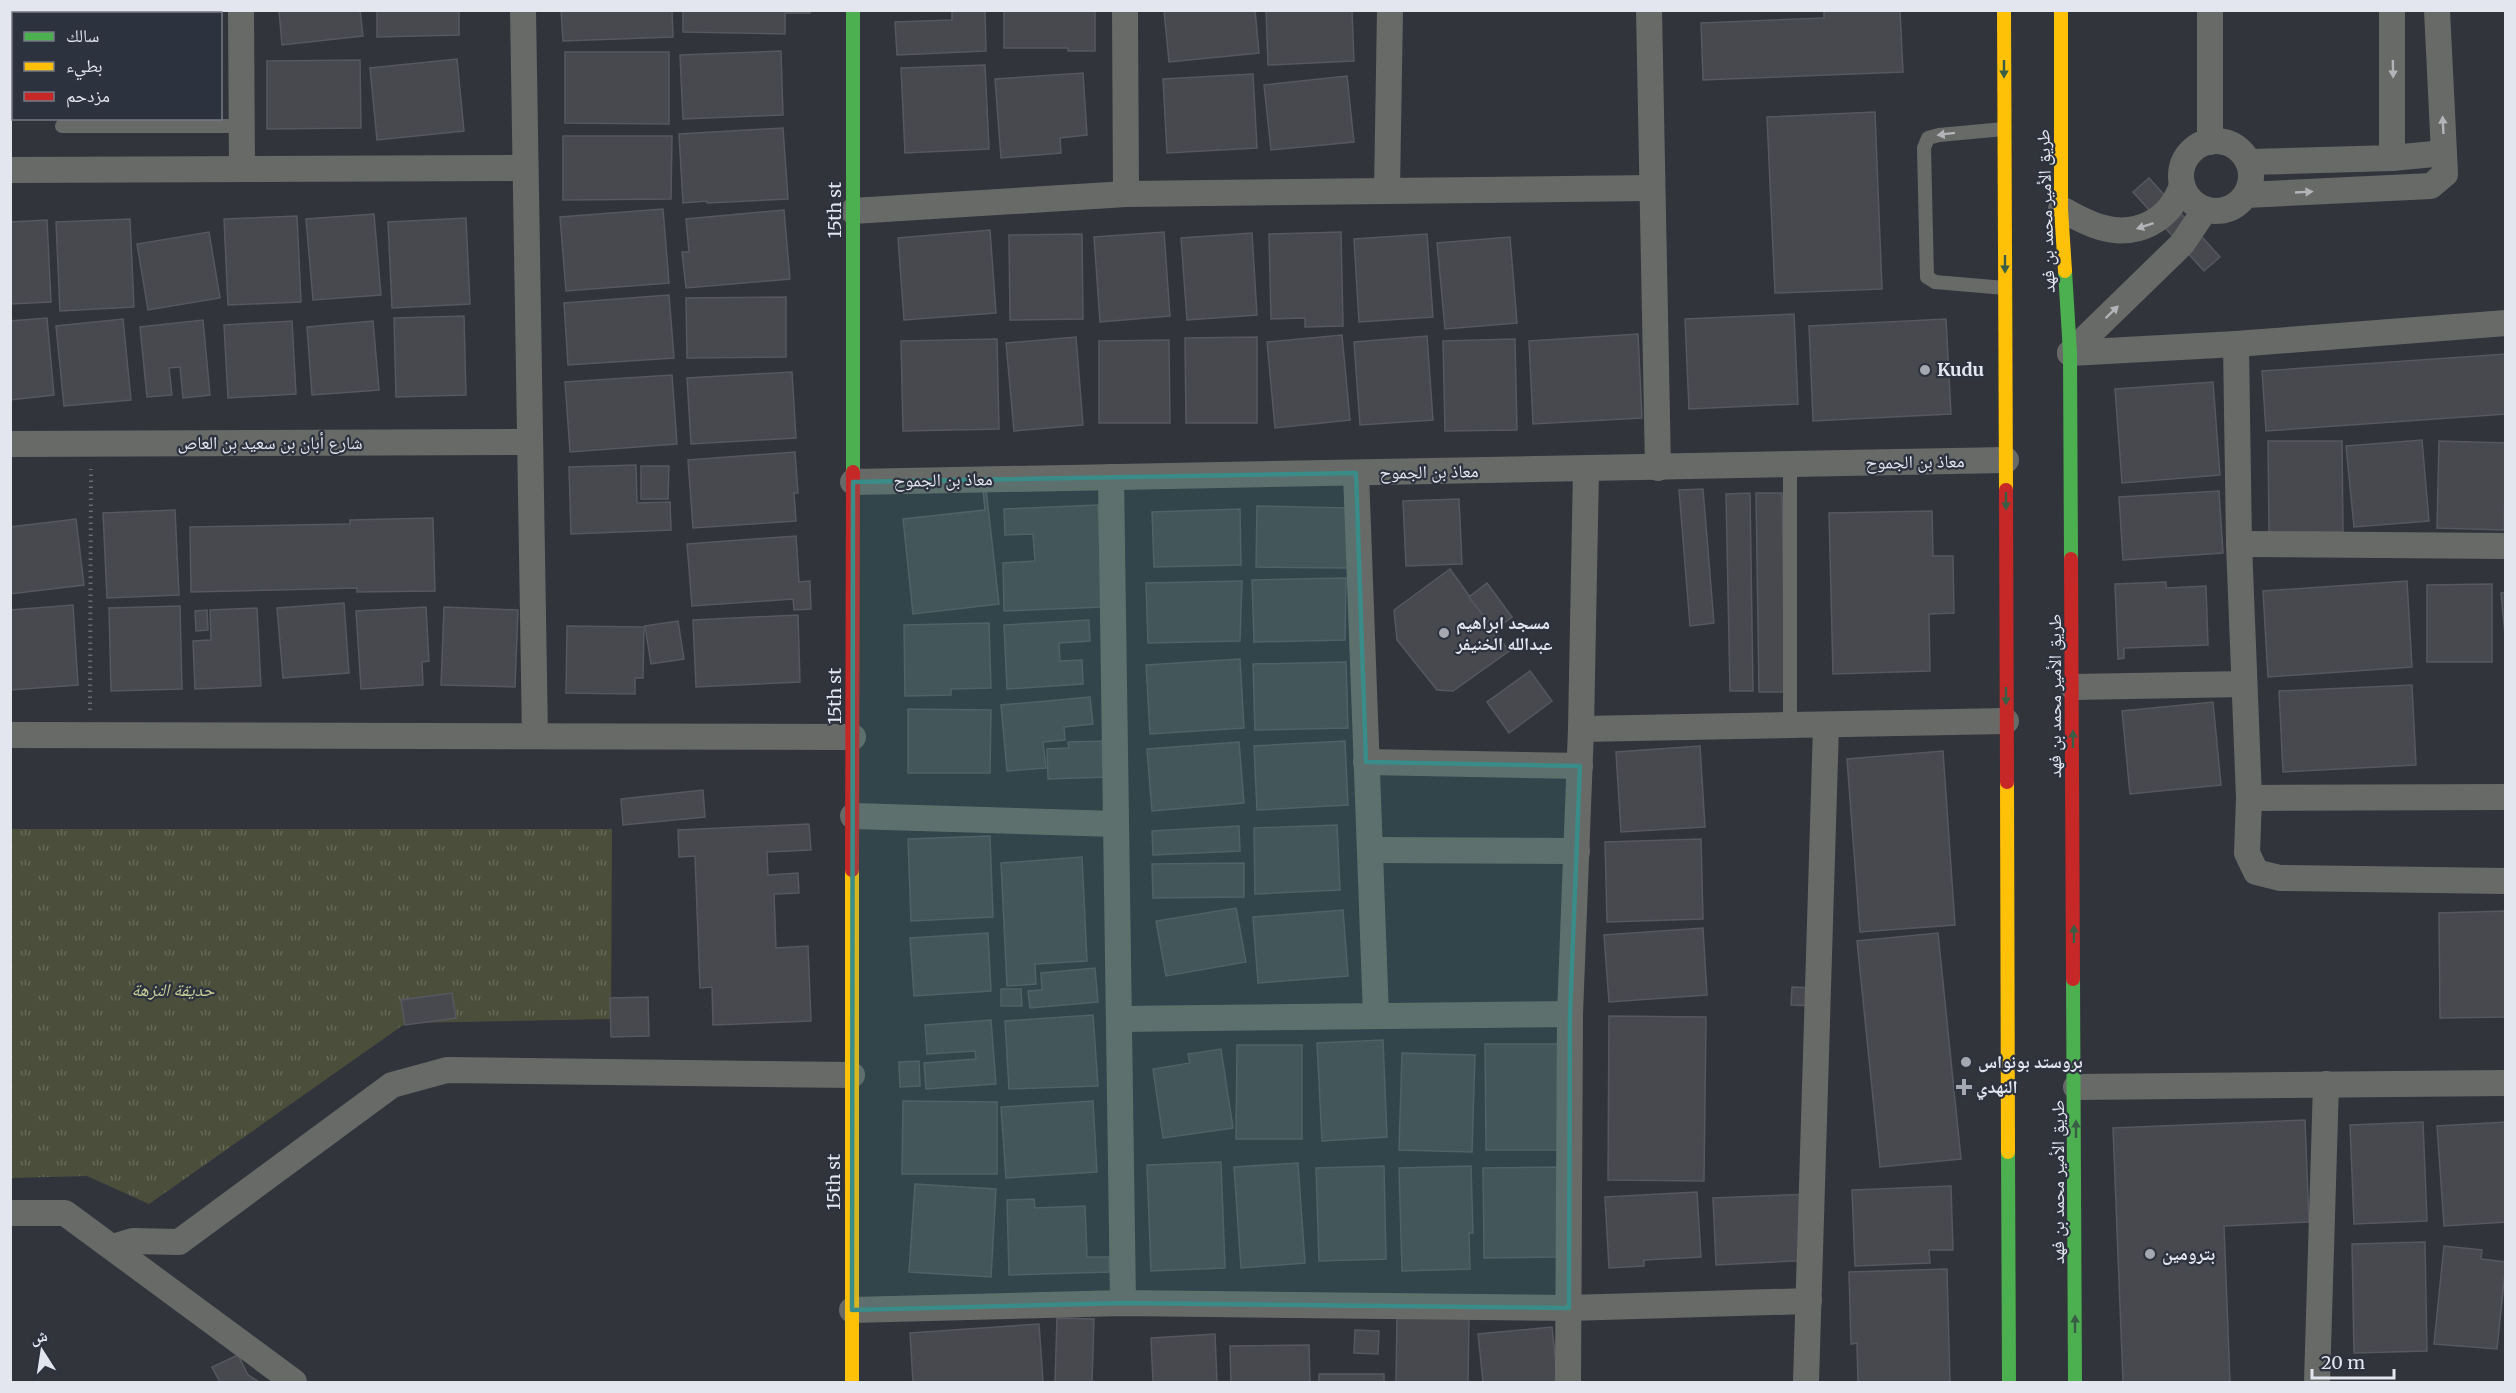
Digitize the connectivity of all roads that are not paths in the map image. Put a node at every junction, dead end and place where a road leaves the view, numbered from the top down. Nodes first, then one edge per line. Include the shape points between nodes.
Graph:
1 (241, 10) edge
2 (523, 10) edge
3 (854, 10) edge
4 (1125, 10) edge
5 (1390, 10) edge
6 (1649, 10) edge
7 (2004, 10) edge
8 (2061, 10) edge
9 (2210, 10) edge
10 (2391, 10) edge
11 (2438, 10) edge
12 (2048, 29) dead end
13 (2061, 57) junction
14 (62, 126) dead end
15 (242, 126) junction
16 (2004, 129) junction
17 (2210, 142) junction
18 (2444, 153) junction
19 (2392, 158) junction
20 (2248, 162) junction
21 (525, 168) junction
22 (242, 169) junction
23 (10, 170) edge
24 (2182, 185) junction
25 (1652, 188) junction
26 (1387, 191) junction
27 (1125, 194) junction
28 (2246, 195) junction
29 (2061, 209) junction
30 (2205, 210) junction
31 (853, 212) junction
32 (2005, 288) junction
33 (2505, 323) edge
34 (2236, 344) junction
35 (2070, 353) junction
36 (530, 442) junction
37 (10, 444) edge
38 (2006, 460) junction
39 (1790, 465) junction
40 (1658, 468) junction
41 (1586, 469) junction
42 (1356, 473) junction
43 (1111, 477) junction
44 (853, 482) junction
45 (2239, 544) junction
46 (2505, 546) edge
47 (2244, 684) junction
48 (2073, 687) junction
49 (2006, 721) junction
50 (1790, 726) junction
51 (1826, 726) junction
52 (1581, 729) junction
53 (10, 735) edge
54 (535, 736) junction
55 (853, 737) junction
56 (1366, 762) junction
57 (1580, 766) junction
58 (2505, 797) edge
59 (2249, 798) junction
60 (852, 816) junction
61 (1116, 824) junction
62 (1370, 850) junction
63 (1577, 851) junction
64 (2505, 881) edge
65 (1570, 1014) junction
66 (1376, 1016) junction
67 (1119, 1019) junction
68 (852, 1075) junction
69 (2505, 1083) edge
70 (2326, 1084) junction
71 (2076, 1087) junction
72 (10, 1213) edge
73 (114, 1247) junction
74 (1809, 1301) junction
75 (1123, 1303) junction
76 (1569, 1308) junction
77 (852, 1310) junction
78 (294, 1383) edge
79 (852, 1383) edge
80 (1568, 1383) edge
81 (1806, 1383) edge
82 (2009, 1383) edge
83 (2075, 1383) edge
84 (2317, 1383) edge

1 - 15 street
2 - 21 street
3 - 31 main road, 15th st
4 - 27 street
5 - 26 street
6 - 25 street
7 -> 16 main road
8 - 13 main road, طريق الأمير محمد بن فهد
9 - 17 street
10 -> 19 street
18 -> 11 street
12 - 13 main road
13 - 29 main road, طريق الأمير محمد بن فهد
14 - 15 lane
15 - 22 street
16 -> 32 main road
16 -> 32 lane via 1939,135 1928,138 1924,148 1928,277 1935,282
17 - 20 street via 2233,146
17 - 24 street via 2199,146 2184,162
18 - 19 street
28 -> 18 street via 2431,186 2445,174
19 - 20 street
20 - 28 street via 2251,174
21 - 22 street
21 - 36 street
22 - 23 street
24 -> 29 street via 2178,199 2157,222 2129,231 2100,227
24 - 30 street via 2187,196
25 - 26 street
25 - 40 street
26 - 27 street
27 - 31 street
28 - 30 street via 2228,210
29 - 35 main road, طريق الأمير محمد بن فهد
35 -> 30 street via 2182,244
31 - 44 main road, 15th st
32 - 38 main road
33 - 34 street
34 - 35 street
34 - 45 street
35 - 48 main road, طريق الأمير محمد بن فهد
36 - 37 street, شارع أبان بن سعيد بن العاص
36 - 54 street
38 - 39 street, معاذ بن الجموح
38 -> 49 main road
39 - 40 street, معاذ بن الجموح
39 - 50 lane
40 - 41 street, معاذ بن الجموح
41 - 42 street, معاذ بن الجموح
41 - 52 street
42 - 43 street, معاذ بن الجموح
42 - 56 street
43 - 44 street, معاذ بن الجموح
43 - 61 street
44 - 55 main road, 15th st
45 - 46 street
45 - 47 street
47 - 48 street
47 - 59 street
71 -> 48 main road, طريق الأمير محمد بن فهد
49 - 51 street
49 - 82 main road
50 - 51 street
50 - 52 street
51 - 74 street
52 - 57 street
53 - 54 street
54 - 55 street
55 - 60 main road, 15th st
56 - 57 street
56 - 62 street
57 - 63 street
58 - 59 street
59 - 64 street via 2247,853 2256,872 2280,878
60 - 61 street
60 - 68 main road, 15th st
61 - 67 street
62 - 63 street
62 - 66 street
63 - 65 street
65 - 66 street
65 - 76 street
66 - 67 street
67 - 75 street
68 - 73 street via 447,1070 392,1085 179,1242 133,1241
68 - 77 main road, 15th st
69 - 70 street
70 - 71 street
70 - 84 street
83 -> 71 main road, طريق الأمير محمد بن فهد
72 - 73 street via 65,1213
73 - 78 street
74 - 76 street
74 - 81 street
75 - 76 street
75 - 77 street
76 - 80 street
77 - 79 main road, 15th st

